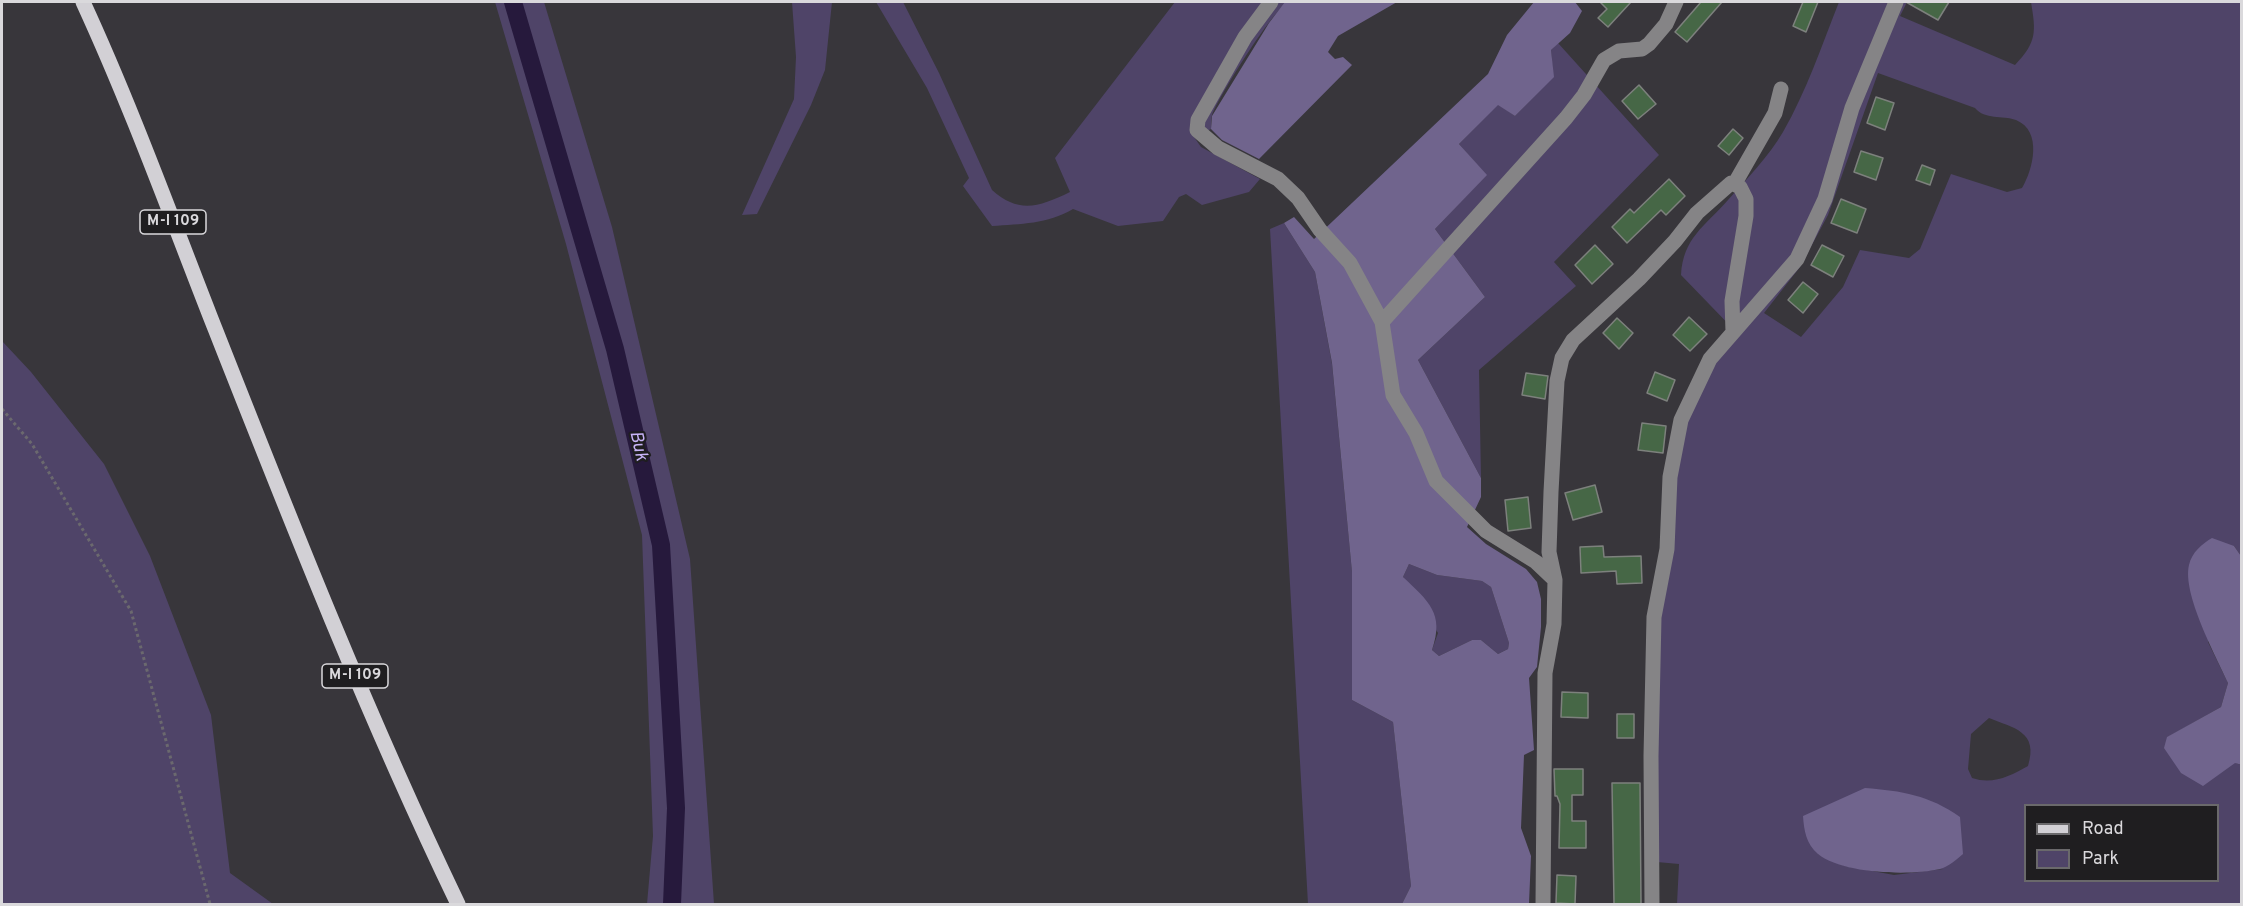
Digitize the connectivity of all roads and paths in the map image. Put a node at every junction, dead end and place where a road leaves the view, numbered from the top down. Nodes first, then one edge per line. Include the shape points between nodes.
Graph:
1 (83, 2) edge
2 (1271, 2) edge
3 (1677, 2) edge
4 (1896, 2) edge
5 (1781, 89) dead end
6 (1735, 183) junction
7 (1382, 322) junction
8 (1733, 332) junction
9 (2, 409) edge
10 (1555, 580) junction
11 (210, 904) edge
12 (458, 904) edge
13 (1544, 904) edge
14 (1652, 904) edge

1 - 12 main road, M-I 109 via 377,731
2 - 7 street via 1245,37 1198,120 1197,130 1218,148 1278,179 1298,198 1350,263
3 - 7 street via 1666,24 1649,44 1642,49 1620,51 1604,60 1566,118
4 - 8 street via 1852,108 1825,199 1797,259
5 - 6 street via 1775,113
6 - 8 street via 1746,199 1746,216 1732,300
6 - 10 street via 1727,184 1696,213 1639,279 1573,340 1562,358 1557,381 1551,492 1550,552
7 - 10 street via 1393,395 1416,433 1436,481 1486,531 1536,562
8 - 14 street via 1710,359 1694,388 1674,447 1667,549 1654,617
9 - 11 path via 32,444 131,611
10 - 13 street via 1554,624 1545,673

